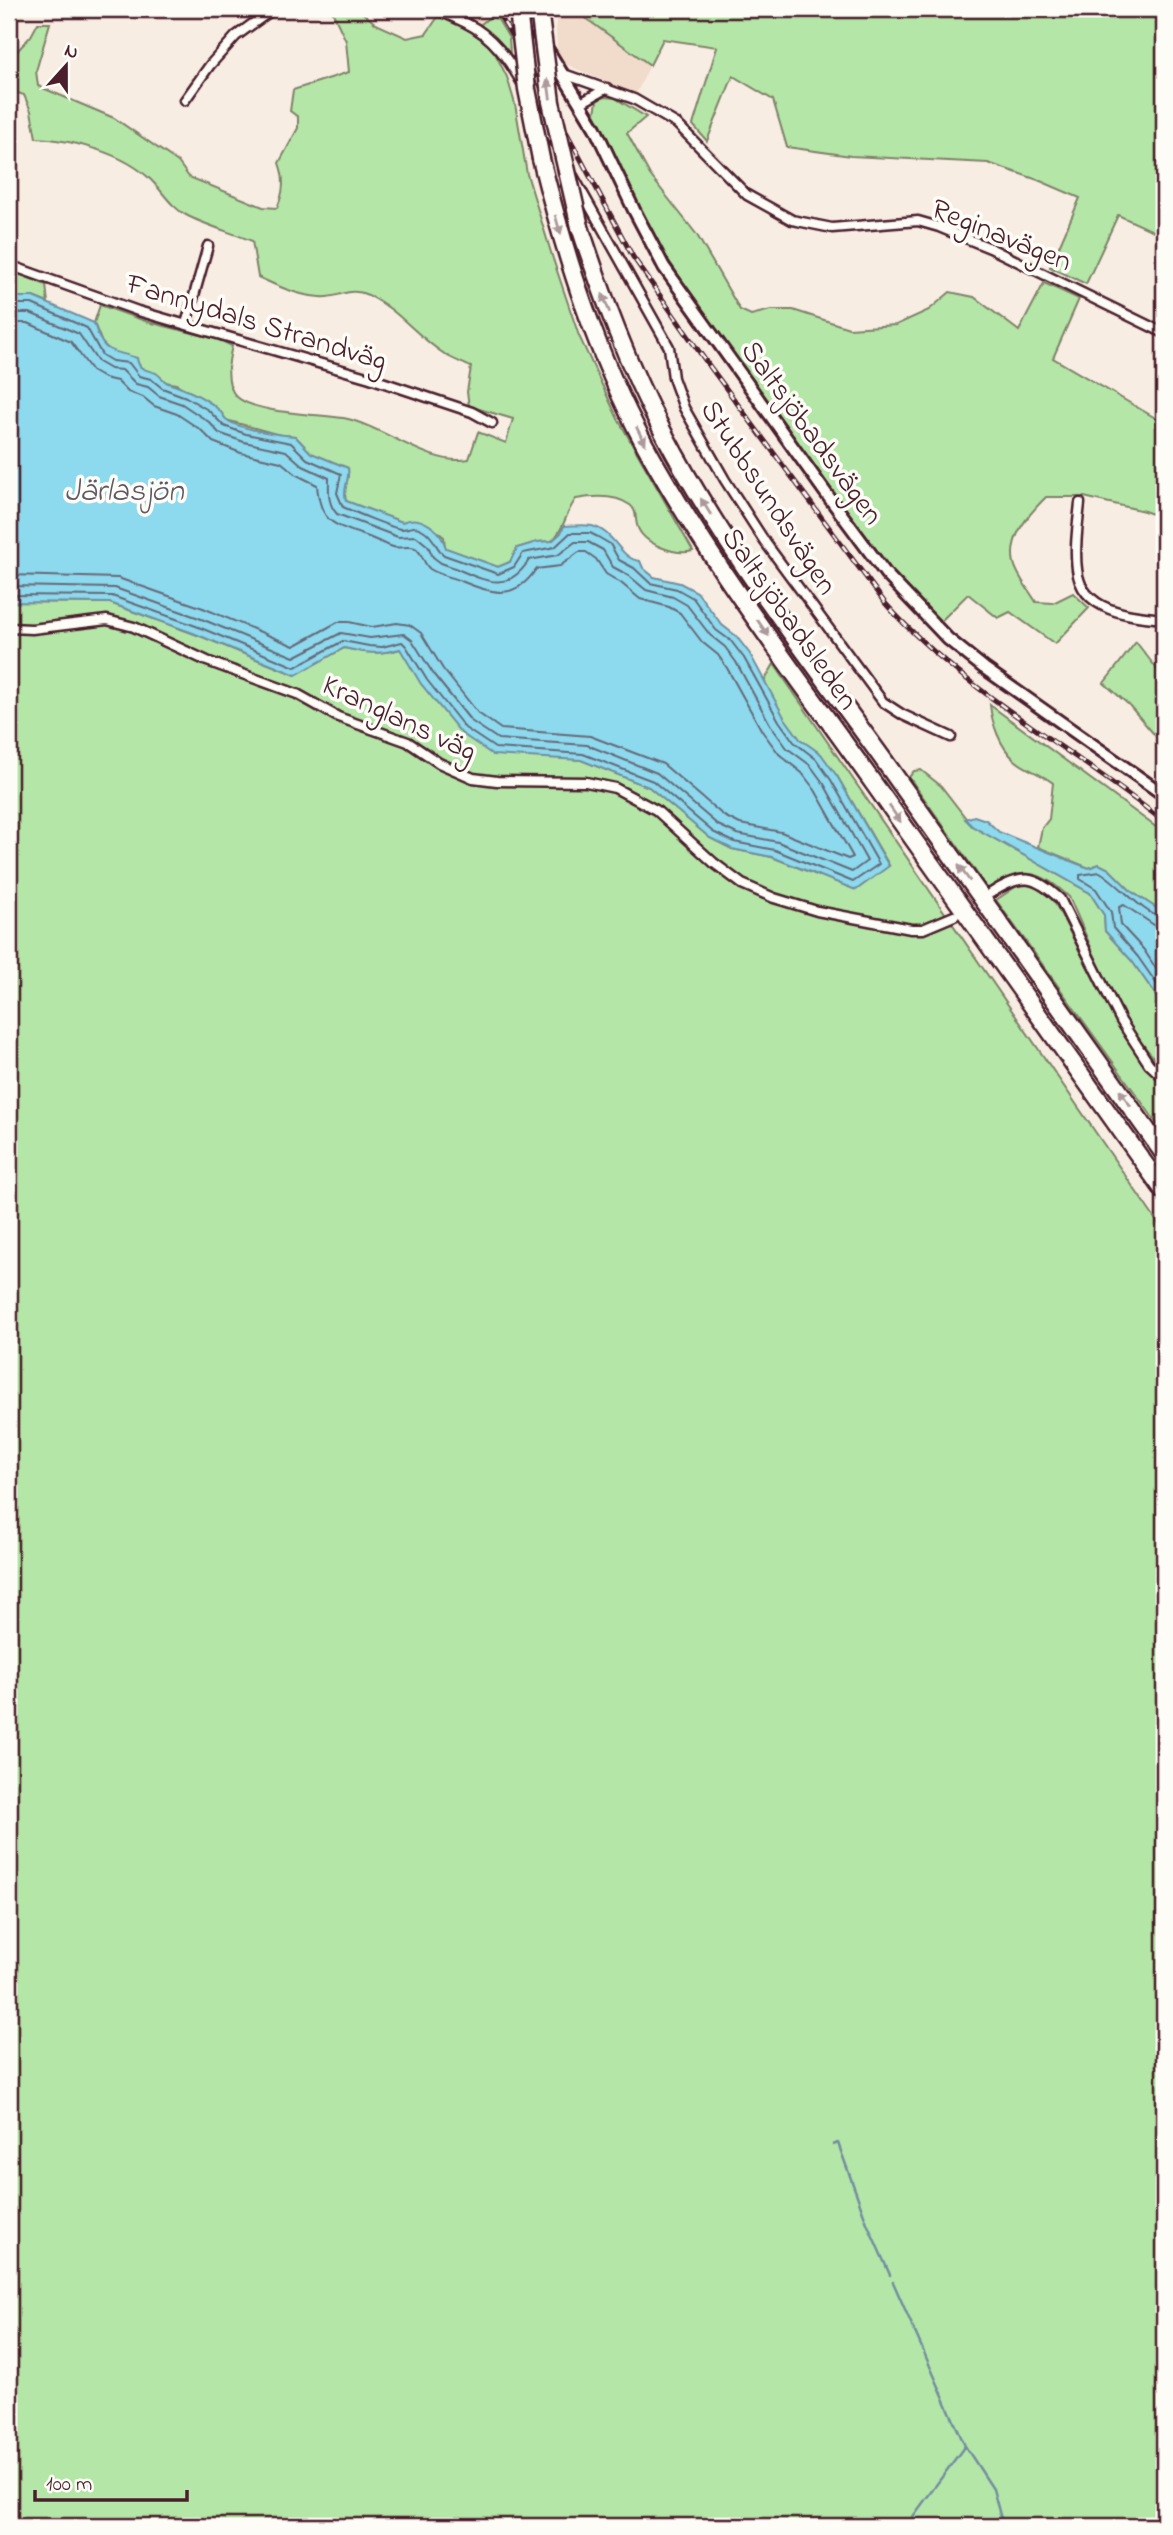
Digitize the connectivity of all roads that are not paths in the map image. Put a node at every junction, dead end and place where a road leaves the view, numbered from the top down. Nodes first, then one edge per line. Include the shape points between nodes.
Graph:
1 (272, 9) edge
2 (435, 9) edge
3 (520, 9) edge
4 (539, 9) edge
5 (564, 74) junction
6 (607, 88) junction
7 (185, 100) dead end
8 (581, 103) junction
9 (208, 246) dead end
10 (9, 265) edge
11 (186, 324) junction
12 (1164, 333) edge
13 (492, 423) dead end
14 (1080, 503) dead end
15 (1164, 619) edge
16 (9, 628) edge
17 (951, 737) dead end
18 (1164, 796) edge
19 (992, 893) dead end
20 (954, 916) dead end
21 (1164, 1077) edge
22 (1164, 1154) edge
23 (1164, 1191) edge

1 - 7 street via 236,36
2 - 17 street, Stubbsundsvägen via 485,35 507,58 669,347 673,378 684,408 765,542 883,702
3 - 5 street, Saltsjöbadsvägen
3 -> 23 highway, Saltsjöbadsleden, bridge via 527,89 541,159 582,306 645,443 687,517 767,634
22 -> 4 highway, Saltsjöbadsleden, bridge via 777,611 705,505 663,432 632,369 580,227 551,102
5 - 6 street, Reginavägen
5 - 8 street, Saltsjöbadsvägen
6 - 8 street
6 - 12 street, Reginavägen via 677,124 747,195 792,220 832,228 918,221 939,227
8 - 18 street, Saltsjöbadsvägen via 664,267 886,574 984,668
9 - 11 street
10 - 11 street, Fannydals Strandväg
11 - 13 street, Fannydals Strandväg via 370,378
14 - 15 street via 1077,571 1086,594 1123,615
16 - 20 street, Kranglans väg via 107,620 134,627 207,661 297,694 338,717 408,742 472,778 586,782 615,789 656,810 742,884 774,898 911,929
19 - 21 street via 1011,880 1029,879 1060,899 1121,1021 1149,1065

